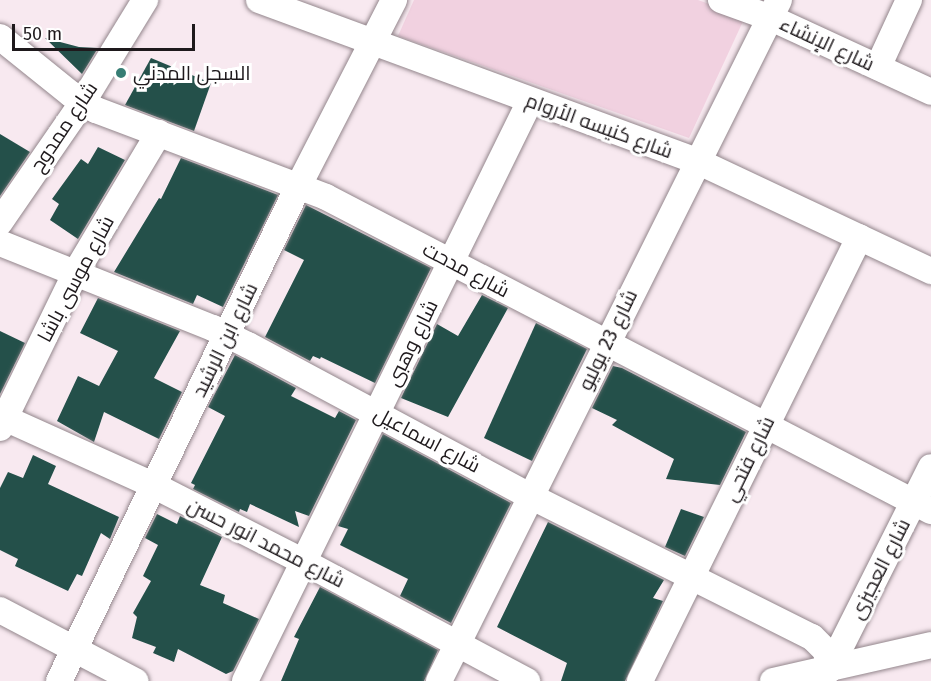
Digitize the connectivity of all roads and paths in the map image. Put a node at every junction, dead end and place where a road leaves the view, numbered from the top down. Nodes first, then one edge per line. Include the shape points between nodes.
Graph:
1 (145, 0) edge
2 (260, 0) edge
3 (394, 0) edge
4 (721, 0) edge
5 (909, 0) edge
6 (775, 9) edge
7 (0, 37) edge
8 (373, 43) junction
9 (878, 67) junction
10 (931, 92) edge
11 (530, 101) junction
12 (82, 103) junction
13 (159, 133) junction
14 (697, 161) junction
15 (299, 185) junction
16 (0, 222) edge
17 (859, 237) junction
18 (0, 243) edge
19 (451, 262) junction
20 (931, 271) edge
21 (76, 272) junction
22 (228, 335) junction
23 (606, 343) junction
24 (377, 413) junction
25 (2, 421) edge
26 (766, 425) junction
27 (931, 467) edge
28 (155, 486) junction
29 (530, 496) junction
30 (922, 506) edge
31 (304, 562) junction
32 (692, 576) junction
33 (0, 610) edge
34 (458, 643) junction
35 (931, 645) edge
36 (75, 649) junction
37 (829, 670) junction
38 (59, 681) edge
39 (135, 681) edge
40 (245, 681) edge
41 (439, 681) edge
42 (527, 681) edge
43 (640, 681) edge
44 (773, 681) edge

1 - 12 street, شارع ممدوح
2 - 8 street, شارع كنيسه الأروام
3 - 8 street, شارع ابن الرشيد
4 - 6 street, شارع الإنشاء
5 - 9 street
6 - 9 street, شارع الإنشاء
6 - 14 street, شارع 23 يوليو
7 - 12 street, شارع مدحت
8 - 11 street, شارع كنيسه الأروام
8 - 15 street, شارع ابن الرشيد
9 - 10 street, شارع الإنشاء
11 - 14 street, شارع كنيسه الأروام
11 - 19 street, شارع وهبى
12 - 13 street, شارع مدحت
12 - 16 street, شارع ممدوح
13 - 15 street, شارع مدحت
13 - 21 street, شارع موسى باشا
14 - 17 street, شارع كنيسه الأروام
14 - 23 street, شارع 23 يوليو
15 - 19 street, شارع مدحت
15 - 22 street, شارع ابن الرشيد
17 - 20 street, شارع كنيسه الأروام
17 - 26 street, شارع فتحي
18 - 21 street, شارع اسماعيل
19 - 23 street, شارع مدحت
19 - 24 street, شارع وهبى
21 - 22 street, شارع اسماعيل
21 - 25 street, شارع موسى باشا
22 - 24 street, شارع اسماعيل
22 - 28 street, شارع ابن الرشيد
23 - 26 street, شارع مدحت
23 - 29 street, شارع 23 يوليو
24 - 29 street, شارع اسماعيل
24 - 31 street, شارع وهبى
25 - 28 street, شارع محمد انور حسن
26 - 30 street, شارع مدحت
26 - 32 street, شارع فتحي
27 - 30 street, شارع العجيزى
28 - 31 street, شارع محمد انور حسن
28 - 36 street, شارع ابن الرشيد
29 - 32 street, شارع اسماعيل
29 - 34 street, شارع 23 يوليو
30 - 37 street, شارع العجيزى
31 - 34 street, شارع محمد انور حسن
31 - 40 street, شارع وهبى
32 - 37 street, شارع اسماعيل via 812,638 826,651
32 - 43 street, شارع فتحي
33 - 36 street
34 - 41 street, شارع 23 يوليو
34 - 42 street, شارع محمد انور حسن
35 - 37 street
36 - 38 street, شارع ابن الرشيد
36 - 39 street
37 - 44 street

